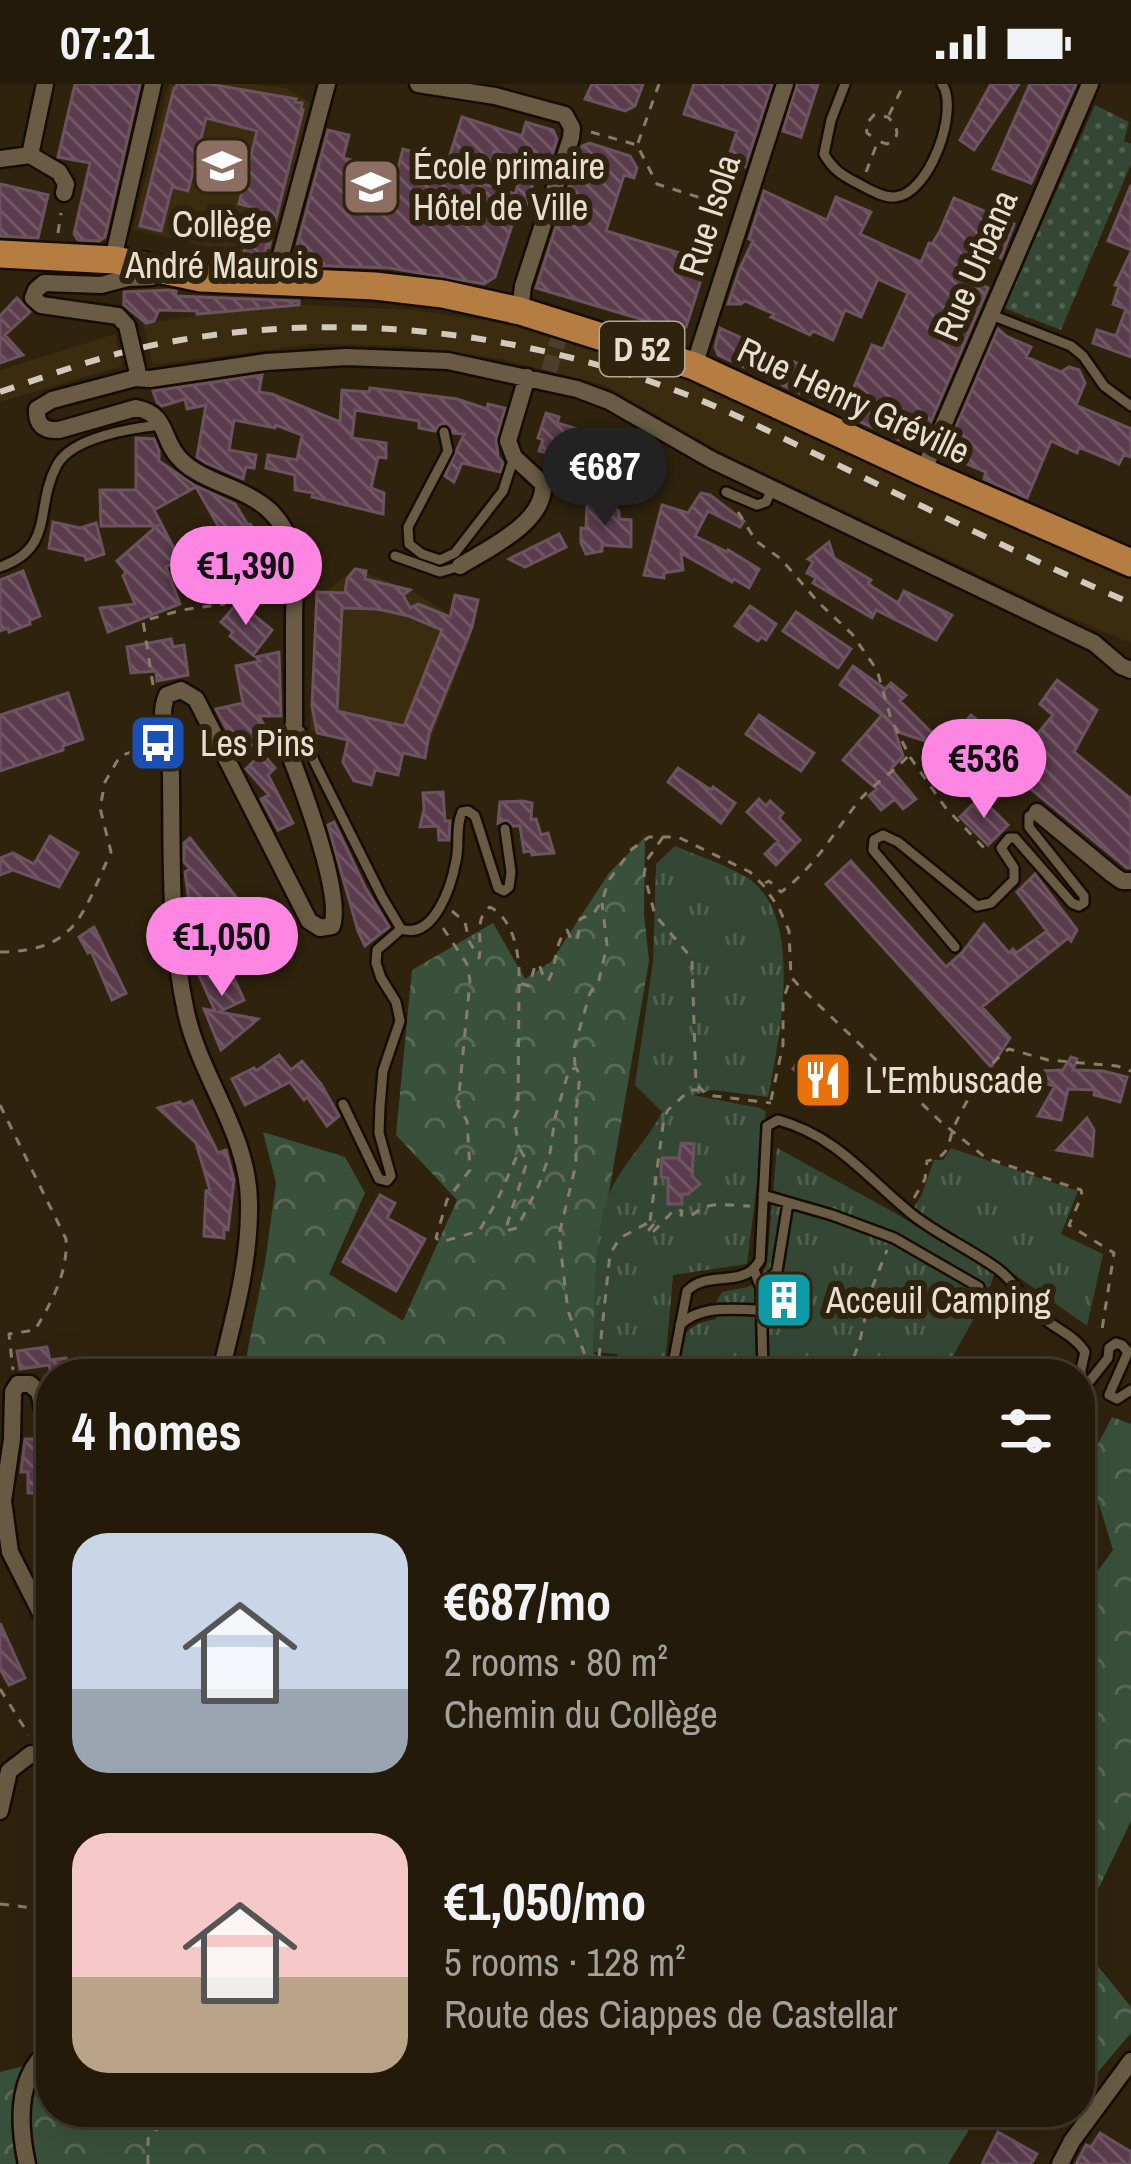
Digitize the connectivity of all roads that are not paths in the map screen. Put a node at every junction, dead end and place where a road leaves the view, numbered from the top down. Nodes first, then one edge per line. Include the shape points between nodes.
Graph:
1 (45, 84) edge
2 (153, 84) edge
3 (327, 84) edge
4 (418, 84) edge
5 (785, 84) edge
6 (845, 84) edge
7 (942, 84) edge
8 (1090, 84) edge
9 (496, 90) edge
10 (30, 155) junction
11 (0, 159) edge
12 (64, 194) road end
13 (0, 254) edge
14 (115, 271) junction
15 (281, 280) junction
16 (520, 311) junction
17 (989, 314) junction
18 (694, 366) junction
19 (136, 374) junction
20 (527, 377) junction
21 (1131, 406) edge
22 (162, 424) junction
23 (444, 433) dead end
24 (514, 458) junction
25 (923, 472) junction
26 (772, 489) junction
27 (726, 492) road end
28 (395, 556) dead end
29 (1131, 563) edge
30 (460, 566) joint
31 (0, 567) edge
32 (1131, 670) edge
33 (294, 724) junction
34 (1036, 812) joint
35 (505, 829) dead end
36 (1131, 881) edge
37 (401, 929) junction
38 (955, 947) dead end
39 (343, 1104) dead end
40 (763, 1195) junction
41 (788, 1203) junction
42 (754, 1270) junction
43 (979, 1287) dead end
44 (761, 1288) junction
45 (760, 1310) junction
46 (680, 1325) junction
47 (224, 1359) edge
48 (674, 1359) edge
49 (762, 1359) edge
50 (1083, 1359) edge
51 (1095, 1374) edge
52 (36, 1389) edge
53 (1131, 1390) edge
54 (36, 1603) edge
55 (36, 1755) edge
56 (0, 1811) edge
57 (1131, 2061) edge
58 (36, 2065) edge
59 (1095, 2110) edge
60 (1082, 2127) edge
61 (28, 2164) edge
62 (1060, 2164) edge

1 - 10 street
2 - 14 street
3 - 15 street
4 - 9 street
5 - 18 street, Rue Isola
6 - 7 lane via 824,154 840,175 893,198 907,194 942,142 949,94
8 - 17 street, Rue Urbana
9 - 16 street via 565,115 572,128
10 - 11 street
10 - 12 street via 59,172
13 - 14 main road, D 52
14 - 15 main road, Rue Henry Gréville / D 52
14 - 19 street, bridge via 88,285 44,283 33,298 118,316
15 - 16 main road, Rue Henry Gréville / D 52 via 443,294
16 - 18 main road, Rue Henry Gréville / D 52
17 - 21 lane via 1071,346
17 - 25 street, Rue Urbana
18 - 25 main road, Rue Henry Gréville / D 52
19 - 20 street via 150,379 346,357 448,361
19 - 22 street via 52,400 36,418 59,430 136,408
20 - 24 street via 508,441
20 - 26 street via 579,384
22 - 31 lane via 123,429 68,452 57,464 33,546
22 - 33 street via 179,459 252,496 285,530 294,590
23 - 24 lane via 448,451 408,527 409,544 422,554 440,560 455,553 503,491
24 - 30 street via 543,484 538,511
25 - 29 main road, Rue Henry Gréville / D 52
26 - 27 lane via 757,505
26 - 32 street via 1094,643
28 - 30 lane via 440,572
33 - 37 lane
33 - 47 street via 290,755 337,913 332,926 320,928 196,699 181,690 161,707 187,1014 243,1158 249,1202
34 - 36 street
34 - 38 lane via 1030,827 1084,896 1078,906 1015,838 1000,848 1014,880 977,906 898,842 874,840 873,850
35 - 37 lane via 511,872 504,891 475,816 462,812 456,864 434,917 422,930
37 - 39 lane via 377,950 376,962 400,1021 380,1106 387,1180
40 - 41 lane
40 - 42 lane
40 - 50 lane via 767,1126 778,1120 844,1152 907,1210 997,1268 1042,1317 1078,1341
41 - 43 lane via 894,1238
41 - 44 lane via 777,1271
42 - 44 lane
42 - 46 lane via 695,1282
44 - 45 lane
45 - 46 lane via 704,1310
45 - 49 lane
46 - 48 lane
51 - 53 lane via 1109,1348 1122,1345 1128,1352 1109,1395
52 - 54 street via 18,1384 13,1392 3,1501 10,1552
55 - 56 street via 9,1771
57 - 59 street
58 - 61 street via 20,2128
60 - 62 street

